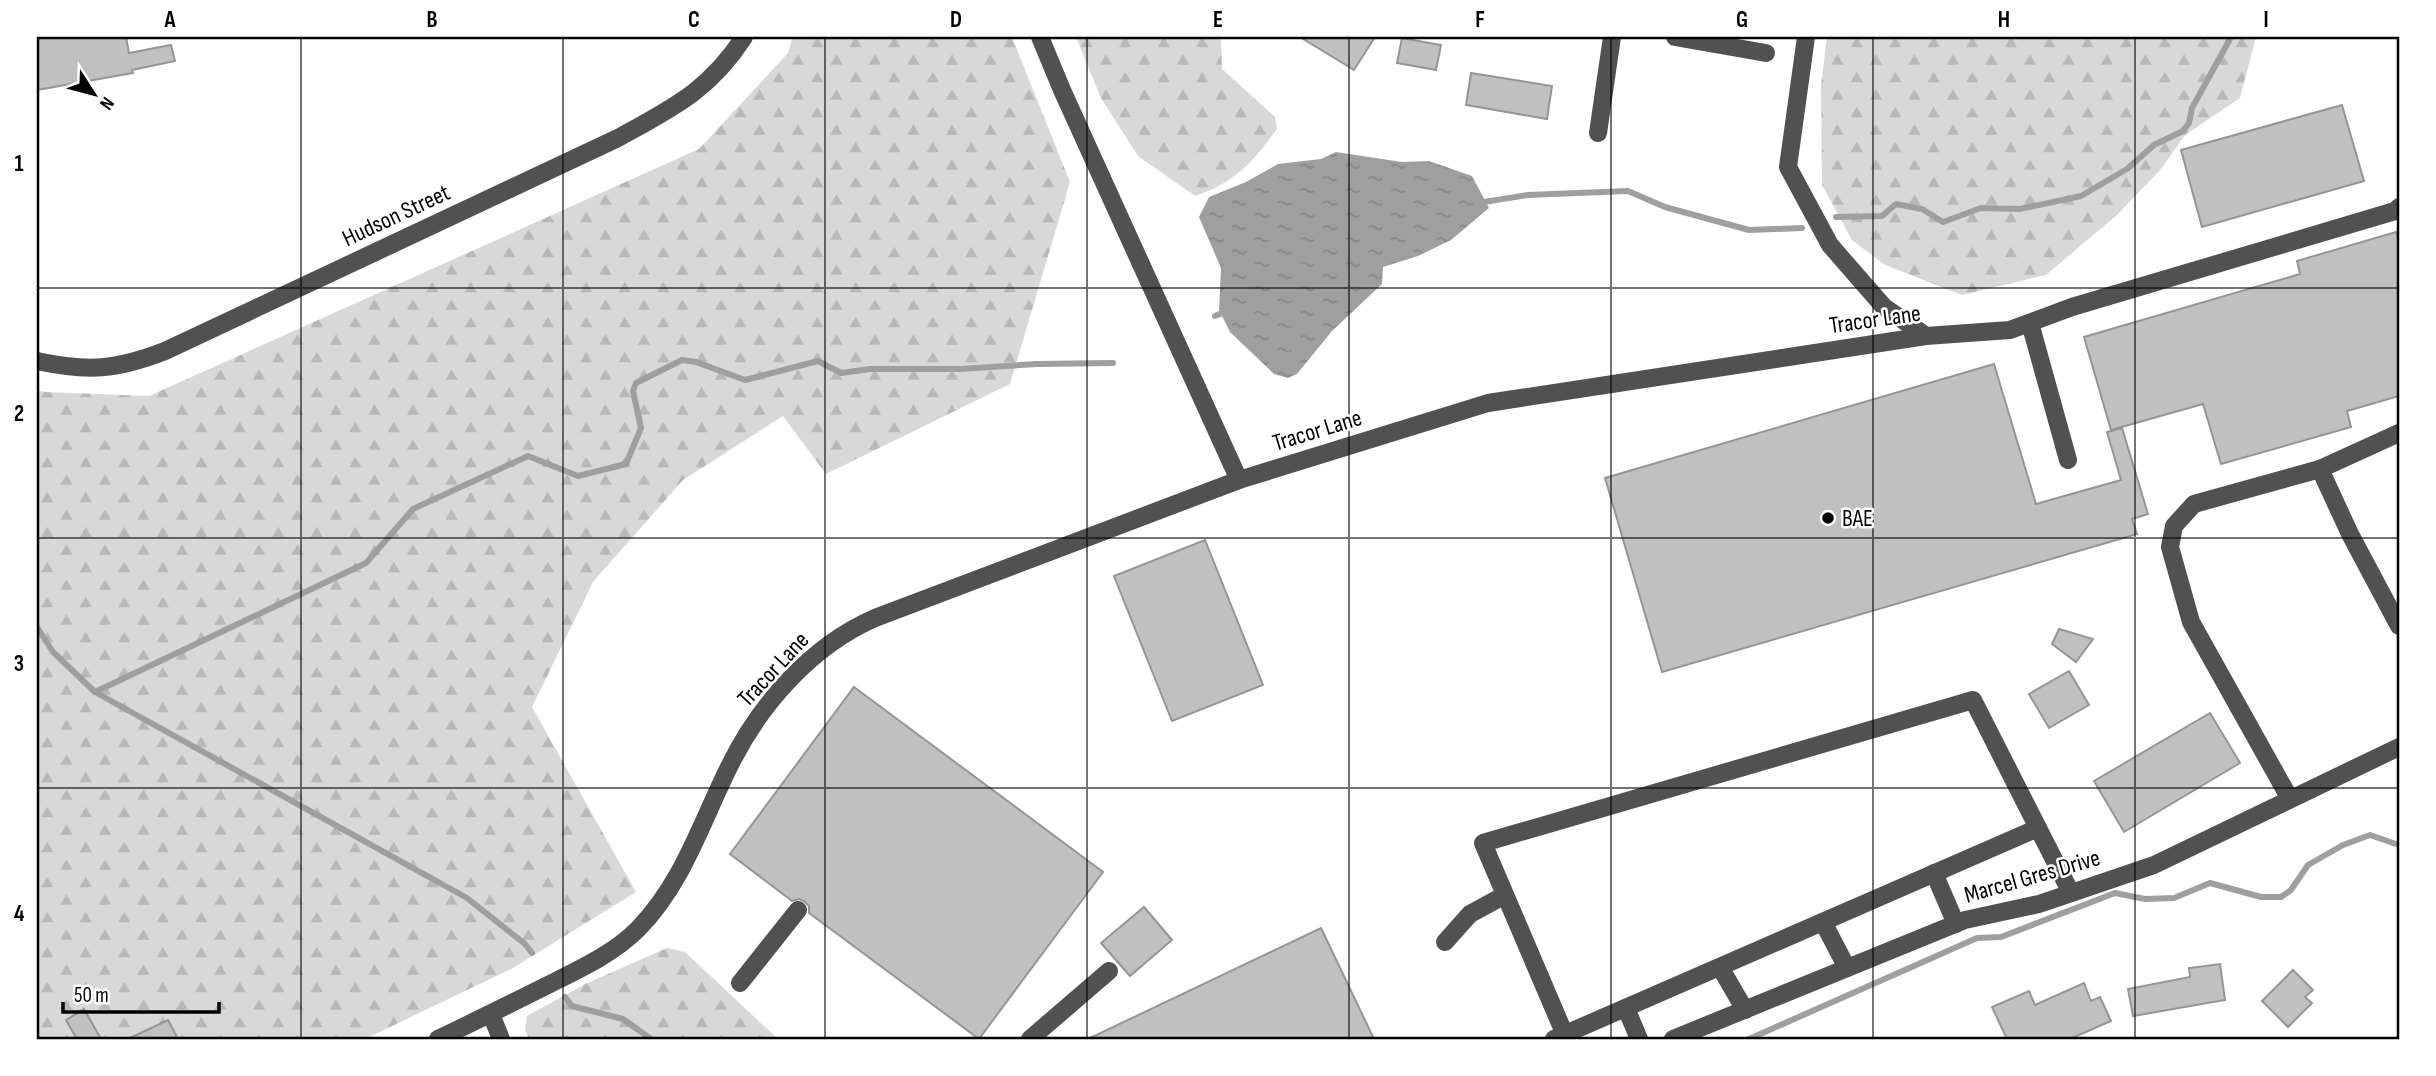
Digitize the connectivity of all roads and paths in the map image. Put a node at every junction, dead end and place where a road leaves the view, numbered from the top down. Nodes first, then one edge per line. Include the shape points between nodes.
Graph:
1 (744, 37) edge
2 (1040, 37) edge
3 (1612, 37) edge
4 (1675, 37) edge
5 (1806, 37) edge
6 (1766, 53) dead end
7 (1598, 133) dead end
8 (2399, 208) edge
9 (2030, 323) junction
10 (1926, 336) junction
11 (37, 361) edge
12 (2399, 433) edge
13 (2068, 460) dead end
14 (2320, 469) junction
15 (1239, 480) junction
16 (2399, 626) edge
17 (2399, 747) edge
18 (2290, 799) junction
19 (2038, 828) junction
20 (1934, 873) junction
21 (2071, 893) junction
22 (1505, 895) junction
23 (798, 910) dead end
24 (1823, 922) junction
25 (1956, 924) junction
26 (1445, 942) dead end
27 (1720, 967) junction
28 (1847, 968) junction
29 (1109, 971) dead end
30 (740, 984) dead end
31 (1626, 1008) junction
32 (1745, 1010) junction
33 (491, 1014) junction
34 (1559, 1037) edge
35 (438, 1039) edge
36 (501, 1039) edge
37 (1030, 1039) edge
38 (1639, 1039) edge
39 (1673, 1039) edge

1 - 11 street, Hudson Street via 715,75 686,100 618,138 165,351 104,368 72,369
2 - 15 street
3 - 7 street
4 - 6 street
5 - 10 street via 1788,167 1830,245 1884,307
8 - 9 street, Tracor Lane
9 - 10 street, Tracor Lane via 2010,330
9 - 13 street
10 - 15 street, Tracor Lane via 1488,403
12 - 14 street
14 - 16 street
14 - 18 street via 2194,505 2174,526 2170,547 2191,622
15 - 33 street, Tracor Lane via 875,618 831,644 801,668 752,726 684,867 637,930 601,958
17 - 18 street, Marcel Gres Drive
18 - 21 street, Marcel Gres Drive via 2154,865
19 - 20 street
19 - 21 street
19 - 22 street via 1973,699 1483,843
20 - 24 street
20 - 25 street
21 - 25 street, Marcel Gres Drive
22 - 26 street via 1469,914
22 - 34 street
23 - 30 street
24 - 27 street
24 - 28 street
25 - 28 street, Marcel Gres Drive
27 - 31 street
27 - 32 street
28 - 32 street, Marcel Gres Drive
29 - 37 street
31 - 34 street
31 - 38 street
32 - 39 street, Marcel Gres Drive
33 - 35 street, Tracor Lane
33 - 36 street

